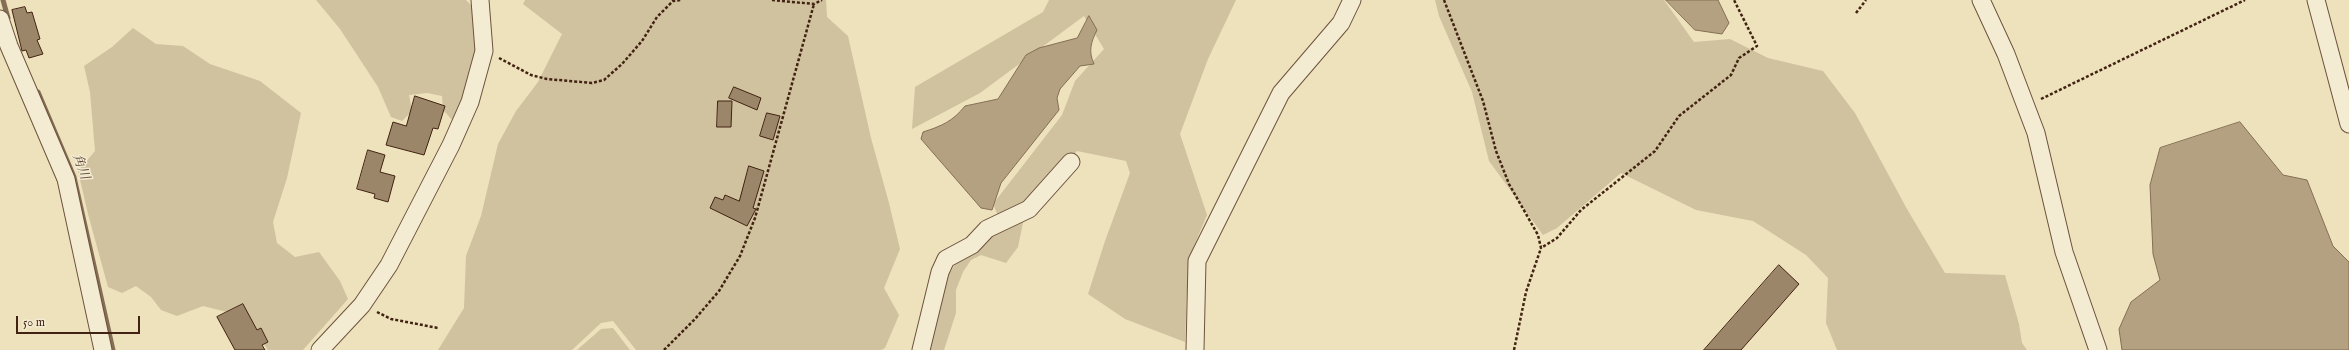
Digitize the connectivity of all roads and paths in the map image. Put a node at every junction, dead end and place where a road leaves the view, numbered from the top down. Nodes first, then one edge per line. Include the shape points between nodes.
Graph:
1 (480, 0) edge
2 (680, 0) edge
3 (772, 0) edge
4 (822, 0) edge
5 (1352, 0) edge
6 (1444, 0) edge
7 (1734, 0) edge
8 (1866, 0) edge
9 (1981, 0) edge
10 (2245, 0) edge
11 (2316, 0) edge
12 (814, 4) junction
13 (1856, 13) dead end
14 (0, 19) edge
15 (484, 51) junction
16 (2024, 108) junction
17 (2349, 124) edge
18 (1070, 162) dead end
19 (1541, 248) junction
20 (362, 305) junction
21 (438, 328) dead end
22 (104, 350) edge
23 (320, 350) edge
24 (664, 350) edge
25 (921, 350) edge
26 (1195, 350) edge
27 (1514, 350) edge
28 (2098, 350) edge

1 - 15 street
2 - 15 path via 673,2 657,17 642,41 604,80 592,83 547,79 531,75
3 - 12 path
4 - 12 path
5 - 26 street via 1341,23 1281,93 1197,261
6 - 19 path via 1483,101 1496,151 1509,184 1538,235
7 - 19 path via 1757,46 1739,58 1731,75 1679,116 1655,151 1581,210 1557,238
8 - 13 path
9 - 16 street via 2006,54
10 - 16 path
11 - 17 street
12 - 24 path via 755,218 740,256 719,291
14 - 22 street via 66,179
15 - 20 street via 470,102 451,145 393,258
16 - 28 street via 2036,133 2064,252
18 - 25 street via 1029,209 987,229 972,245 946,259 940,272
19 - 27 path via 1526,292
20 - 21 path via 391,318
20 - 23 street

